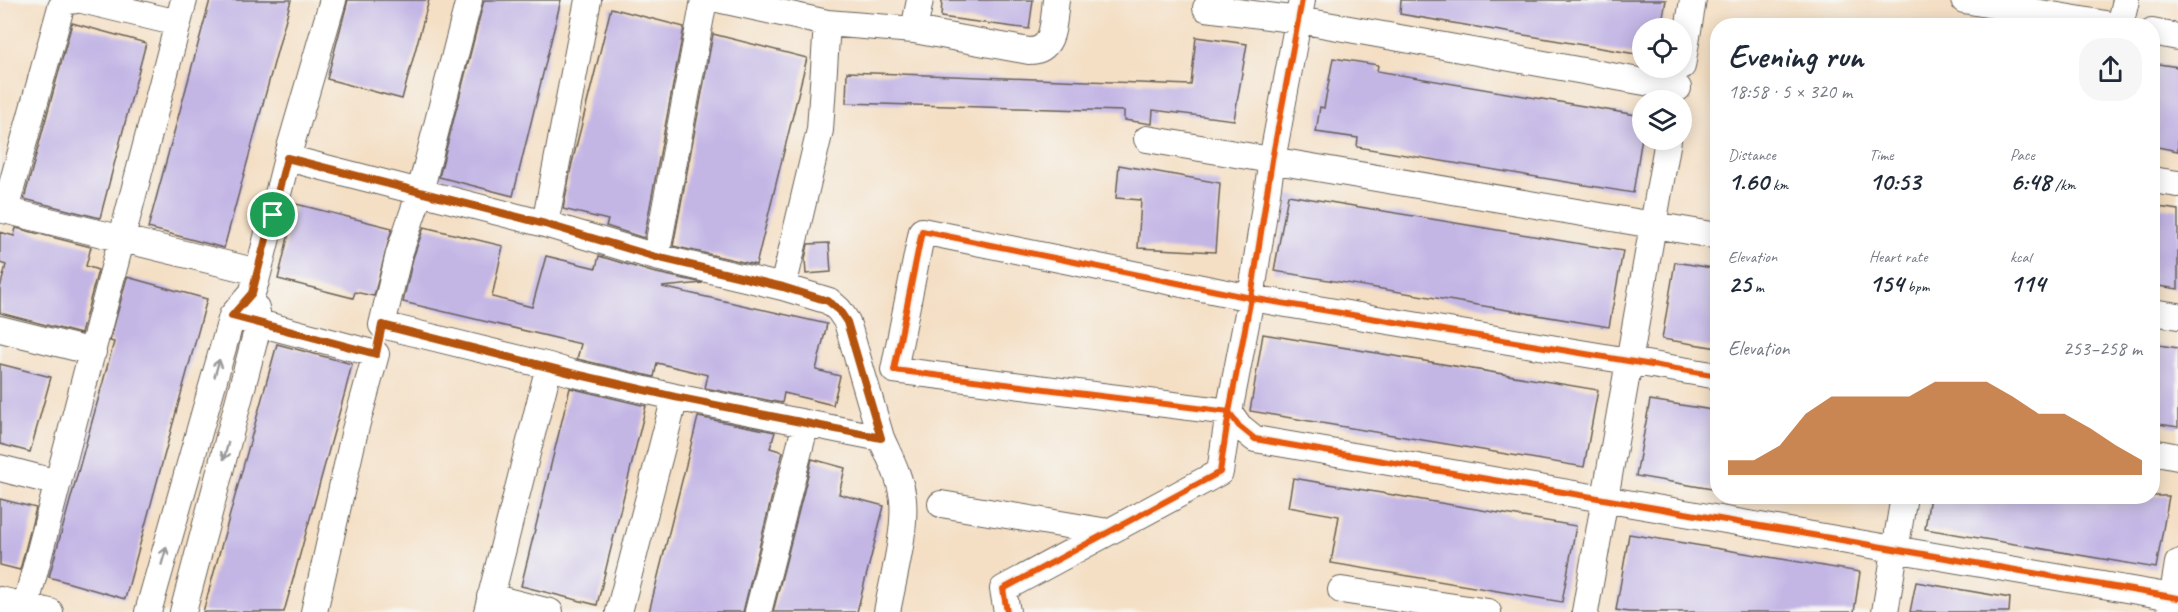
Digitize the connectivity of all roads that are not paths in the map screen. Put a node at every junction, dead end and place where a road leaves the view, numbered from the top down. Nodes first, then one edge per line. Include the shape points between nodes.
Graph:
1 (76, 0) edge
2 (82, 0) edge
3 (333, 0) edge
4 (469, 0) edge
5 (588, 0) edge
6 (704, 0) edge
7 (722, 0) edge
8 (920, 0) edge
9 (1056, 0) edge
10 (1693, 0) edge
11 (1964, 0) edge
12 (2126, 0) edge
13 (788, 8) edge
14 (1206, 8) dead end
15 (1300, 10) edge
16 (1988, 10) edge
17 (181, 11) edge
18 (2053, 18) edge
19 (2120, 18) edge
20 (827, 23) junction
21 (914, 30) junction
22 (2160, 34) edge
23 (2178, 37) edge
24 (1679, 80) edge
25 (1147, 139) dead end
26 (1666, 150) edge
27 (287, 158) junction
28 (1272, 160) junction
29 (2160, 181) edge
30 (2178, 184) edge
31 (420, 192) junction
32 (2, 210) edge
33 (545, 224) junction
34 (1653, 224) junction
35 (1710, 235) edge
36 (122, 239) junction
37 (656, 257) junction
38 (255, 282) junction
39 (783, 287) junction
40 (1251, 298) junction
41 (2160, 313) edge
42 (232, 316) junction
43 (2178, 316) edge
44 (259, 323) junction
45 (382, 325) junction
46 (0, 329) edge
47 (93, 352) junction
48 (376, 354) junction
49 (1629, 361) junction
50 (549, 366) junction
51 (1710, 375) edge
52 (675, 397) junction
53 (1229, 412) junction
54 (806, 423) junction
55 (881, 438) junction
56 (2160, 454) edge
57 (2178, 457) edge
58 (0, 468) edge
59 (58, 483) junction
60 (1605, 498) junction
61 (941, 504) dead end
62 (1903, 504) edge
63 (1108, 532) junction
64 (1896, 549) junction
65 (2178, 563) edge
66 (1341, 590) dead end
67 (0, 600) edge
68 (2173, 602) edge
69 (488, 604) edge
70 (25, 609) edge
71 (50, 612) edge
72 (148, 612) edge
73 (183, 612) edge
74 (314, 612) edge
75 (550, 612) edge
76 (619, 612) edge
77 (758, 612) edge
78 (887, 612) edge
79 (1007, 612) edge
80 (1488, 612) edge
81 (1585, 612) edge
82 (1885, 612) edge

1 - 32 street via 61,7
2 - 17 street
3 - 27 street
4 - 31 street
5 - 33 street
6 - 37 street
7 - 13 street
8 - 21 street
9 - 21 street via 1048,43 1037,51
10 - 24 street
11 - 16 street
12 - 19 street
13 - 20 street
14 - 15 street
15 - 24 street
15 - 28 street
16 - 18 street
17 - 36 street
20 - 21 street
20 - 39 street via 820,129
22 - 23 street
25 - 28 street
26 - 34 street
27 - 31 street
27 - 38 street
28 - 34 street
28 - 40 street
29 - 30 street
31 - 33 street
31 - 45 street via 399,254
32 - 36 street
33 - 37 street
34 - 35 street
34 - 49 street
36 - 38 street
36 - 47 street
37 - 39 street
38 - 42 street
38 - 44 street
39 - 55 street via 828,301 847,322
40 - 49 street
40 - 53 street
40 - 53 street via 922,231 894,370
41 - 43 street
42 - 44 street
72 -> 42 street
44 - 48 street
44 -> 73 street
45 - 48 street
45 - 50 street
46 - 47 street
47 - 59 street
48 - 74 street
49 - 51 street
49 - 60 street
50 - 52 street
50 - 69 street
52 - 54 street
52 - 76 street
53 - 60 street via 1255,439
53 - 63 street via 1220,472
54 - 55 street
54 - 77 street
55 - 78 street via 899,478 903,500
56 - 57 street
58 - 59 street
59 - 70 street
60 - 64 street
60 - 81 street
61 - 63 street
62 - 64 street
63 - 79 street via 1003,589
64 - 68 street
64 - 82 street
65 - 68 street
66 - 80 street
67 - 70 street
69 - 75 street
70 - 71 street

